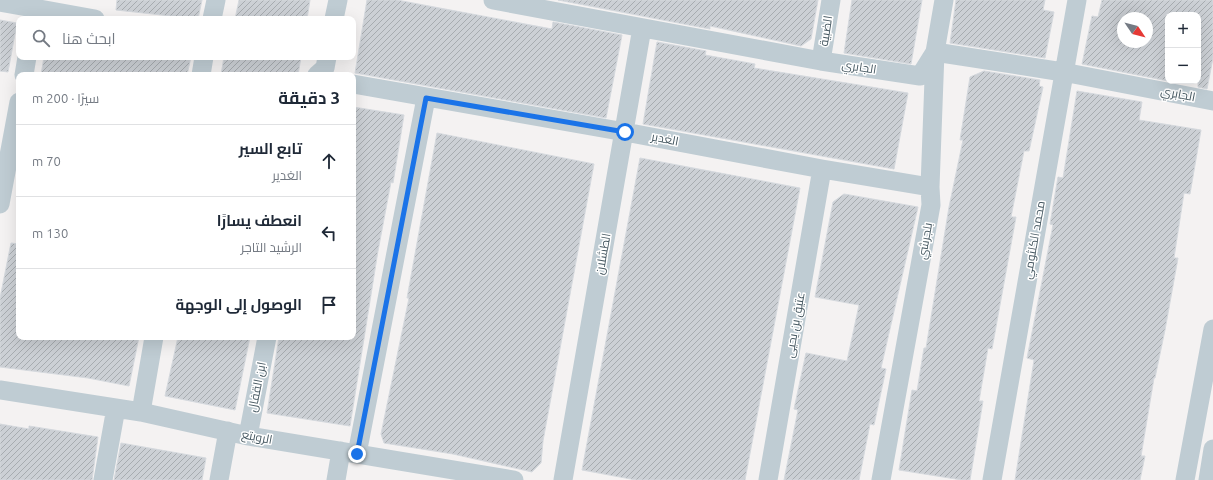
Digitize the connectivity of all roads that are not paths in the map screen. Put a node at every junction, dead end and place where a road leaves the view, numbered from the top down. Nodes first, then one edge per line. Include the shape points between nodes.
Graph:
1 (216, 0) edge
2 (338, 0) edge
3 (492, 0) edge
4 (831, 0) edge
5 (944, 0) edge
6 (1077, 0) edge
7 (0, 2) edge
8 (35, 14) edge
9 (59, 16) edge
10 (213, 16) edge
11 (335, 16) edge
12 (642, 28) junction
13 (936, 52) junction
14 (26, 60) edge
15 (204, 60) edge
16 (326, 60) edge
17 (821, 61) junction
18 (24, 72) edge
19 (202, 72) edge
20 (320, 72) edge
21 (1063, 72) junction
22 (356, 85) edge
23 (426, 98) junction
24 (1213, 101) edge
25 (16, 118) edge
26 (625, 132) junction
27 (822, 169) junction
28 (930, 187) junction
29 (0, 204) edge
30 (1213, 329) edge
31 (153, 340) edge
32 (265, 340) edge
33 (0, 390) edge
34 (116, 408) junction
35 (141, 412) junction
36 (228, 431) junction
37 (248, 436) junction
38 (1213, 450) edge
39 (349, 453) junction
40 (103, 480) edge
41 (219, 480) edge
42 (336, 480) edge
43 (514, 480) edge
44 (563, 480) edge
45 (768, 480) edge
46 (881, 480) edge
47 (992, 480) edge
48 (1185, 480) edge
49 (1208, 480) edge

1 - 10 street
2 - 11 street
3 - 12 street, الجابري
4 - 17 street, الضبية
5 - 13 street, بلجرشي
6 - 21 street, محمد الكلثومي
7 - 8 street
8 - 9 street
12 - 17 street, الجابري
12 - 26 street, الطشلان
13 - 17 street, الجابري via 920,76
13 - 21 street, الجابري
13 - 28 street, بلجرشي
14 - 18 street
15 - 19 street
16 - 20 street via 325,68
21 - 24 street, الجابري
21 - 47 street, محمد الكلثومي
22 - 23 street, الغدير
23 - 26 street, الغدير
23 - 39 street
25 - 29 street
26 - 27 street, الغدير
26 - 44 street, الطشلان
27 - 28 street, الغدير
27 - 45 street, عتيق بن يحيى
28 - 46 street, بلجرشي via 931,205
30 - 48 street
31 - 35 street
32 - 37 street, ابن القفال
33 - 34 street, الرويتع
34 - 35 street, الرويتع
34 - 40 street
35 - 36 street, الرويتع
36 - 37 street, الرويتع
36 - 41 street
37 - 39 street, الرويتع
38 - 49 street
39 - 42 street
39 - 43 street, الرويتع

